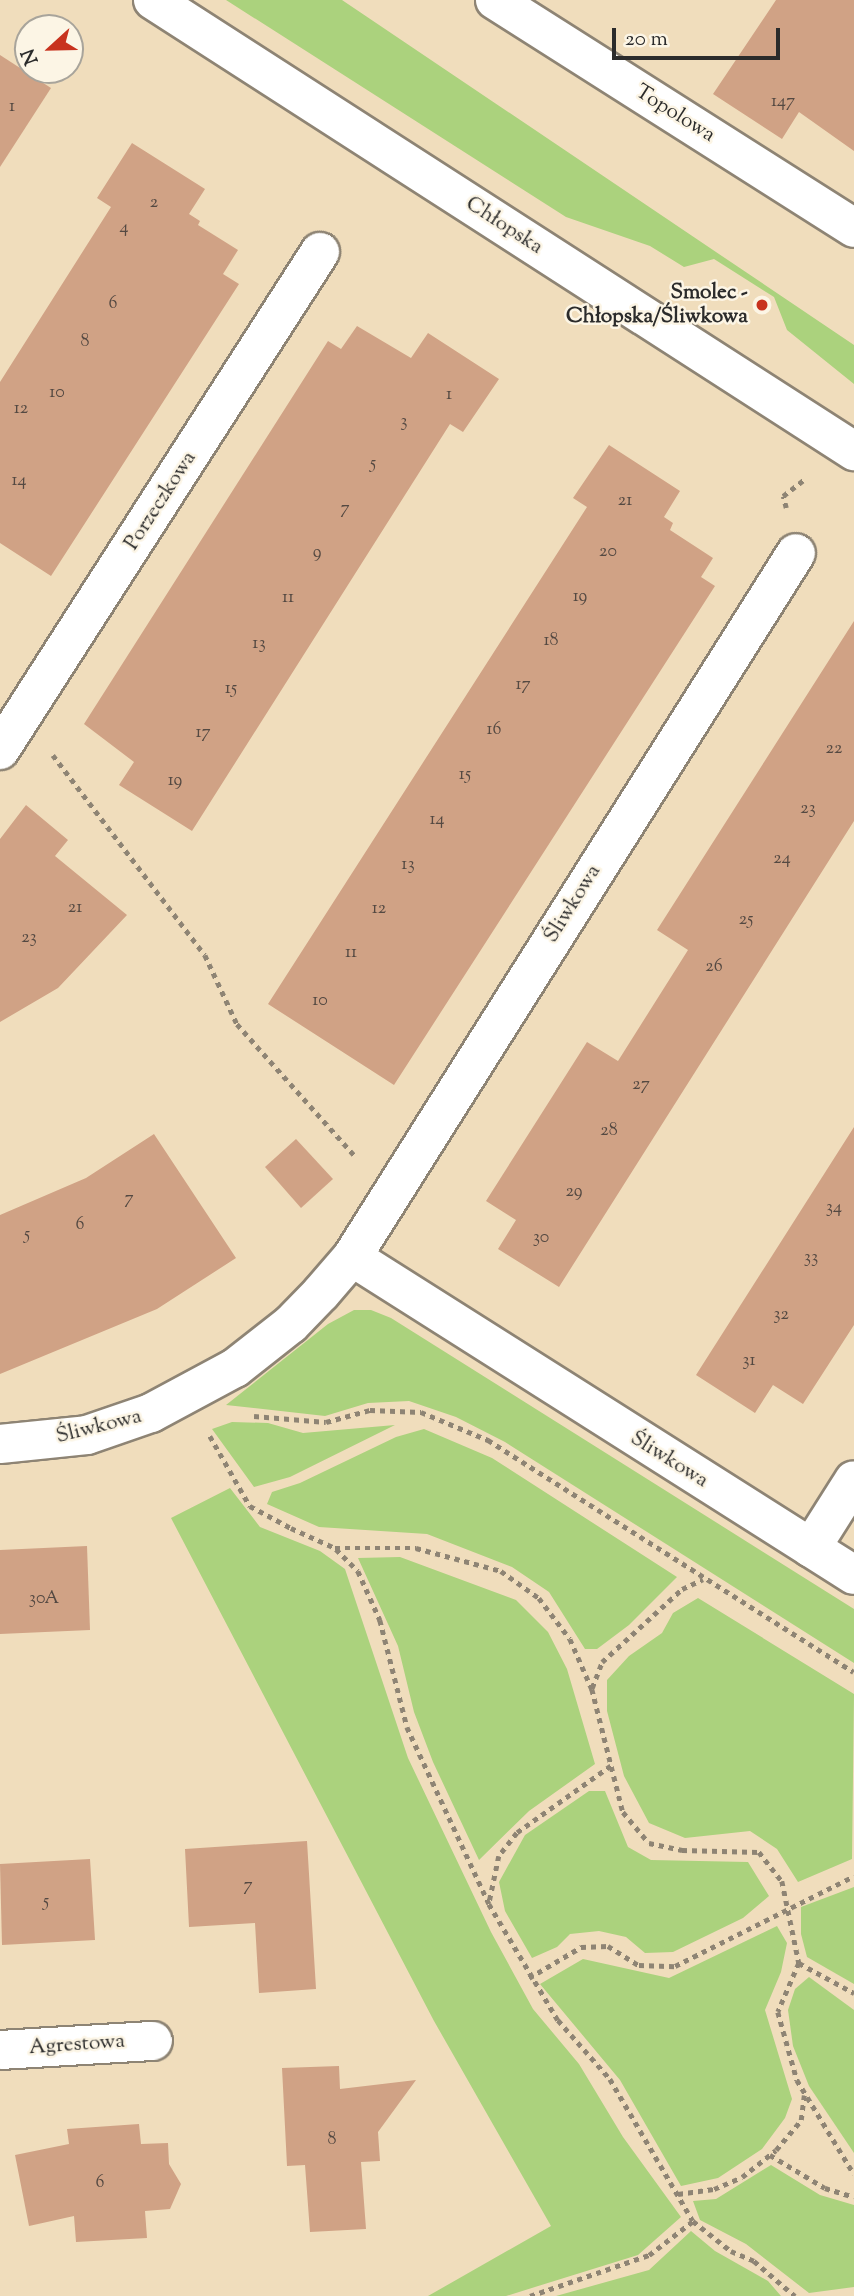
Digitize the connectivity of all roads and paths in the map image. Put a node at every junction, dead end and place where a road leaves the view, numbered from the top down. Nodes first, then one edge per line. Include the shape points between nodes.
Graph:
1 (153, 0) edge
2 (495, 0) edge
3 (854, 228) edge
4 (320, 252) dead end
5 (854, 451) edge
6 (796, 553) dead end
7 (44, 743) dead end
8 (0, 750) edge
9 (366, 1168) dead end
10 (352, 1257) junction
11 (184, 1398) junction
12 (250, 1415) dead end
13 (0, 1444) edge
14 (854, 1480) edge
15 (335, 1548) junction
16 (811, 1548) junction
17 (854, 1575) edge
18 (704, 1578) junction
19 (854, 1672) edge
20 (592, 1689) junction
21 (611, 1766) junction
22 (854, 1875) edge
23 (489, 1904) junction
24 (789, 1906) junction
25 (799, 1962) junction
26 (529, 1978) junction
27 (854, 1993) edge
28 (153, 2041) dead end
29 (0, 2050) edge
30 (804, 2094) junction
31 (770, 2155) junction
32 (854, 2174) edge
33 (678, 2194) junction
34 (854, 2197) edge
35 (693, 2221) junction
36 (530, 2296) edge
37 (794, 2296) edge

1 - 5 street, Chłopska
2 - 3 street, Topolowa
4 - 8 street, Porzeczkowa
6 - 10 street, Śliwkowa
7 - 9 path via 205,955 237,1024
10 - 11 street, Śliwkowa via 281,1333
10 - 16 street, Śliwkowa
11 - 13 street, Śliwkowa via 87,1434
11 - 15 path via 228,1461 250,1506
12 - 18 path via 327,1422 370,1410 421,1412 488,1440
14 - 16 street
15 - 20 path via 416,1548 501,1571 539,1598 570,1639
15 - 23 path via 358,1572 380,1620 407,1727
16 - 17 street, Śliwkowa
18 - 19 path
18 - 20 path via 682,1590 602,1662
20 - 21 path
21 - 23 path via 517,1833 499,1856
21 - 24 path via 623,1812 649,1843 682,1850 759,1852 782,1881
22 - 24 path
23 - 26 path
24 - 25 path
24 - 26 path via 711,1951 674,1966 639,1965 608,1946 582,1947
25 - 27 path
25 - 30 path via 778,2012
26 - 33 path via 558,2021 610,2079
28 - 29 street, Agrestowa
30 - 31 path via 801,2120
30 - 32 path
31 - 33 path via 733,2181
31 - 34 path via 825,2188
33 - 35 path
35 - 36 path via 649,2255
35 - 37 path via 730,2251 754,2261

